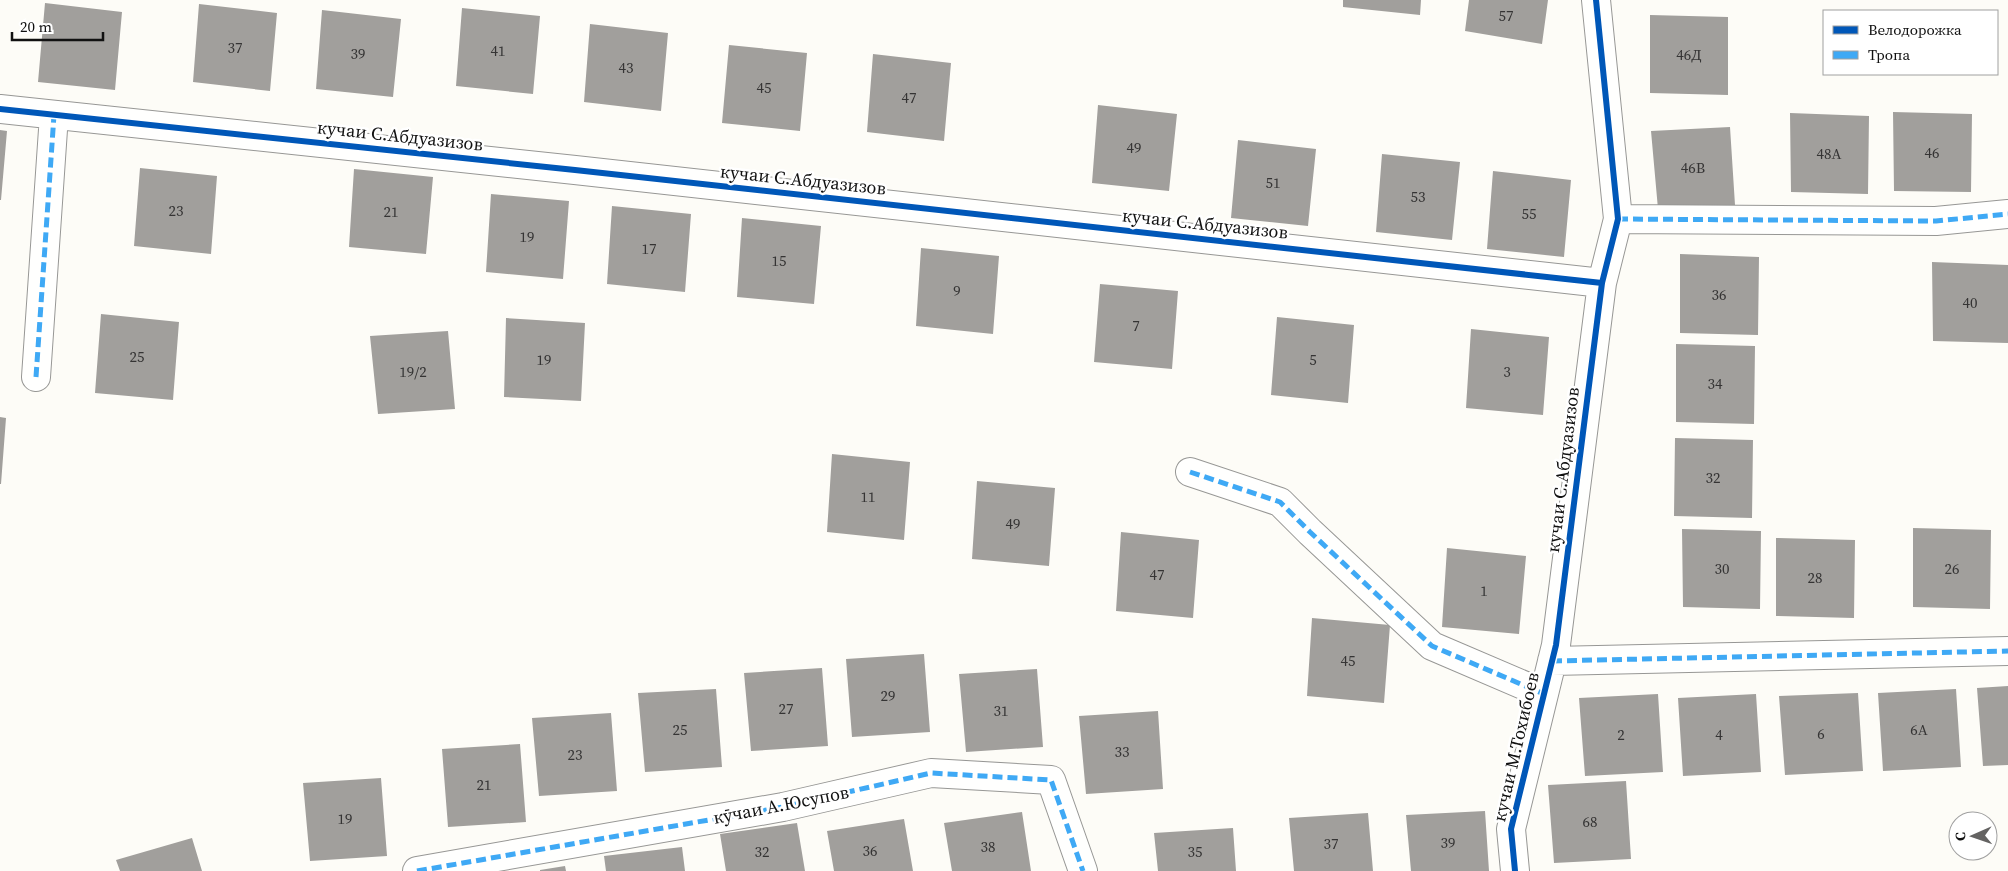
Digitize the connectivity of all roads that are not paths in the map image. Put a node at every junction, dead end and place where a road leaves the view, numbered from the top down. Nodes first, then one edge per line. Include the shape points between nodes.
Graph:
1 (1596, 0) edge
2 (0, 109) edge
3 (54, 115) junction
4 (2008, 214) edge
5 (1618, 219) junction
6 (1602, 283) junction
7 (36, 377) dead end
8 (1190, 472) dead end
9 (2008, 651) edge
10 (1552, 661) junction
11 (1544, 694) junction
12 (417, 871) edge
13 (1083, 871) edge
14 (1515, 871) edge

1 - 5 street, кучаи С.Абдуазизов
2 - 3 street, кучаи С.Абдуазизов
3 - 6 street, кучаи С.Абдуазизов
3 - 7 street
4 - 5 street via 1936,221
5 - 6 street, кучаи С.Абдуазизов
6 - 10 street, кучаи С.Абдуазизов
8 - 11 street via 1280,502 1432,646
9 - 10 street
10 - 11 street, кучаи М.Тохибоев
11 - 14 street, кучаи М.Тохибоев via 1511,829
12 - 13 street, кӯчаи А.Юсупов via 783,807 931,773 1051,780

